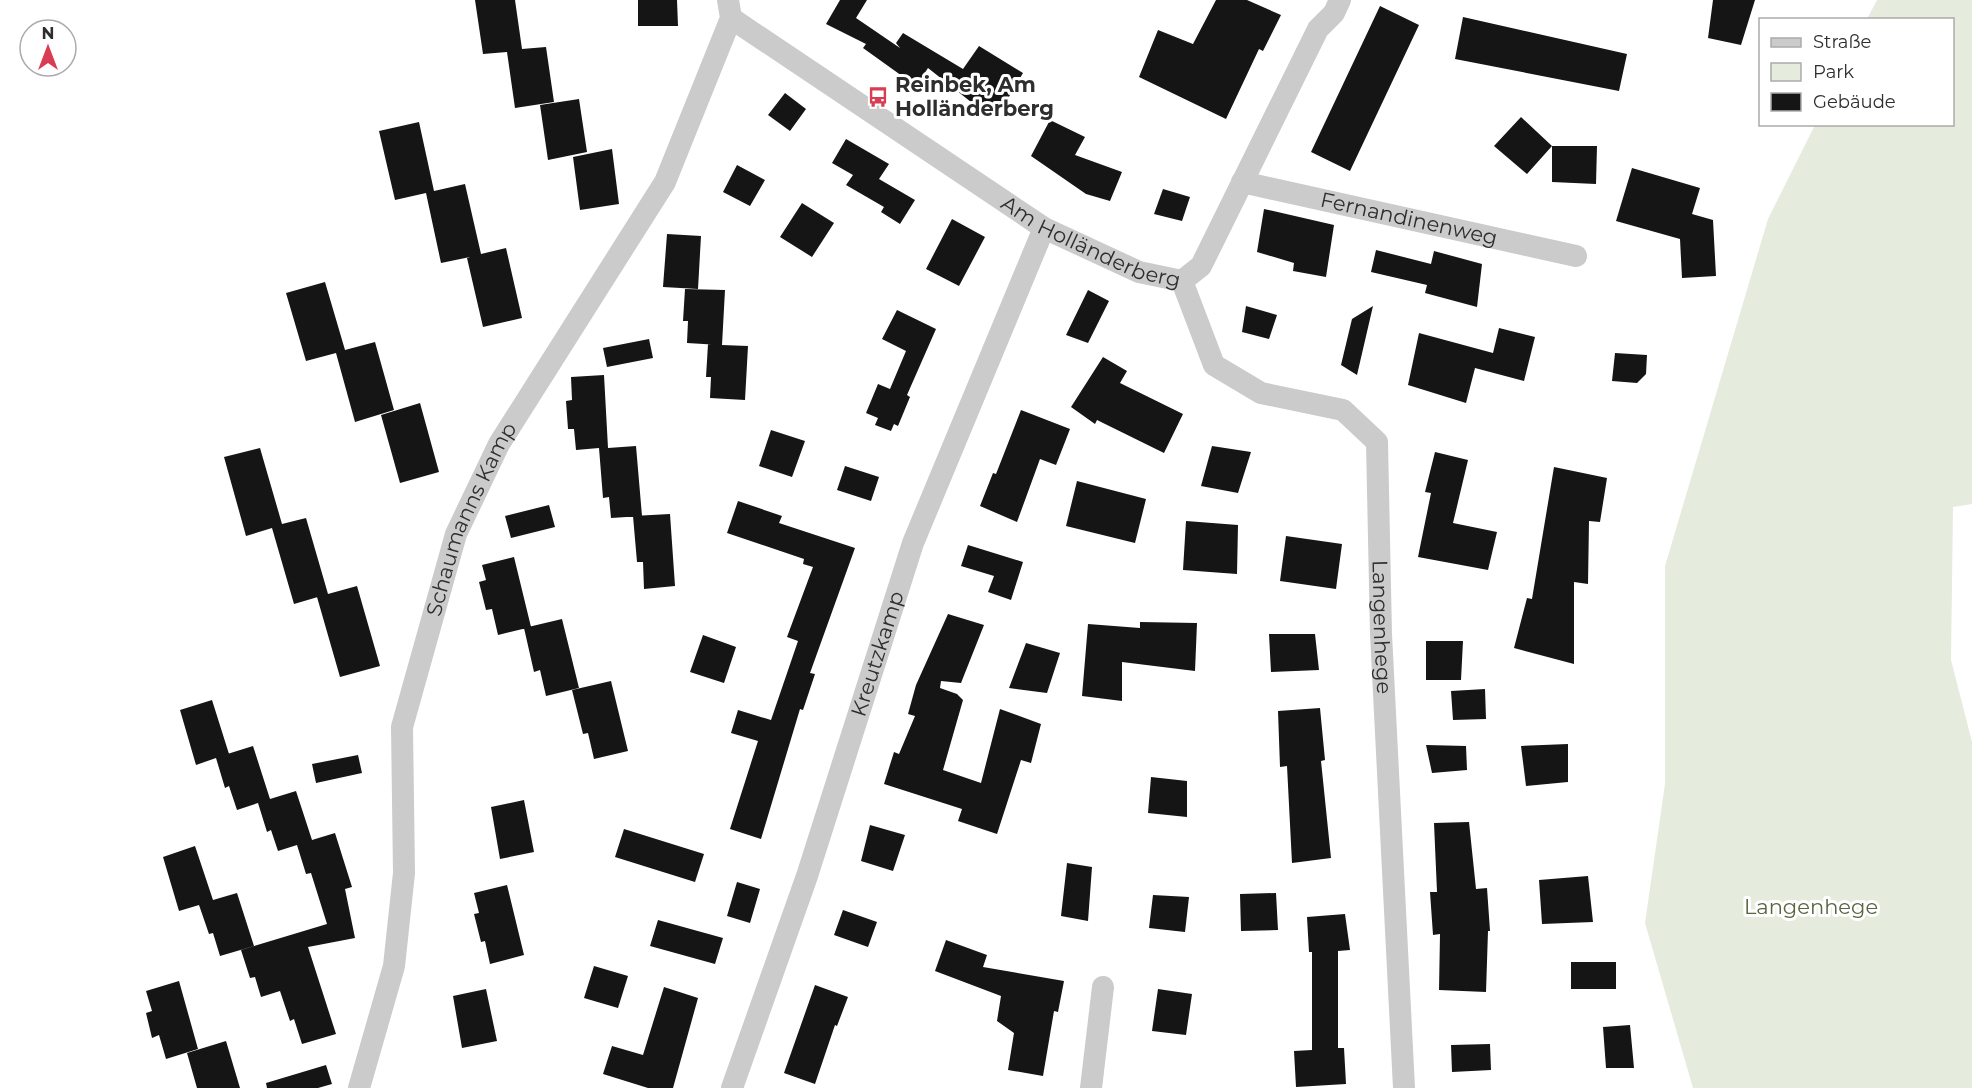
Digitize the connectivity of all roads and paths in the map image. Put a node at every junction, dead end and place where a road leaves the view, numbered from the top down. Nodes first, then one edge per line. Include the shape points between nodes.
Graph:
1 (1340, 0) edge
2 (730, 9) edge
3 (1242, 182) junction
4 (1044, 228) junction
5 (1576, 256) dead end
6 (1182, 281) junction
7 (1103, 987) dead end
8 (358, 1088) edge
9 (732, 1088) edge
10 (1091, 1088) edge
11 (1404, 1088) edge

1 - 3 street, Am Holländerberg via 1334,13 1318,29
2 - 4 street, Am Holländerberg
2 - 8 street, Schaumanns Kamp via 665,182 499,444 456,534 402,727 404,873 394,966
3 - 5 street, Fernandinenweg
3 - 6 street, Am Holländerberg via 1201,266
4 - 6 street, Am Holländerberg via 1139,272
4 - 9 street, Kreutzkamp via 913,543 807,876
6 - 11 street, Langenhege via 1214,365 1261,393 1343,410 1377,442 1382,646
7 - 10 street

